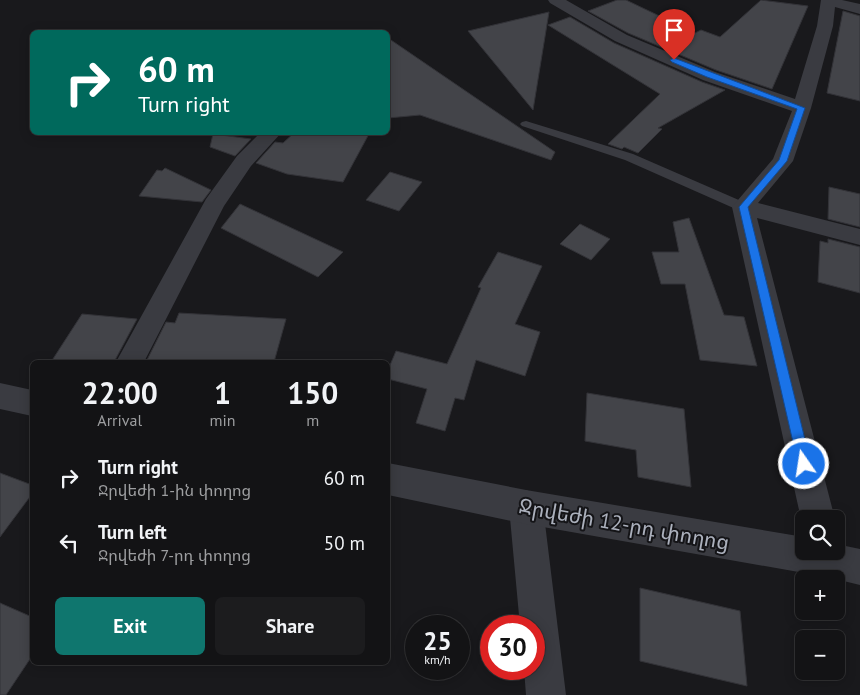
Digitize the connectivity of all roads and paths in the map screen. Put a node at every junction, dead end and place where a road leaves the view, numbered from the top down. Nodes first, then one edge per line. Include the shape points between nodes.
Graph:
1 (555, 0) edge
2 (828, 0) edge
3 (860, 10) edge
4 (802, 108) junction
5 (526, 124) dead end
6 (270, 135) edge
7 (744, 207) junction
8 (860, 237) edge
9 (131, 360) edge
10 (0, 396) edge
11 (30, 404) edge
12 (390, 479) edge
13 (526, 508) junction
14 (816, 510) edge
15 (795, 550) edge
16 (840, 560) edge
17 (860, 567) edge
18 (546, 695) edge

1 - 4 street via 621,38 709,76
2 - 3 street
2 - 4 street via 825,26
4 - 7 street via 783,161
5 - 7 lane via 629,158
6 - 9 street via 244,161 214,204
7 - 8 street
7 - 14 street
10 - 11 street
12 - 13 street, Ջրվեժի 12-րդ փողոց
13 - 15 street, Ջրվեժի 12-րդ փողոց
13 - 18 street
16 - 17 street, Ջրվեժի 12-րդ փողոց

